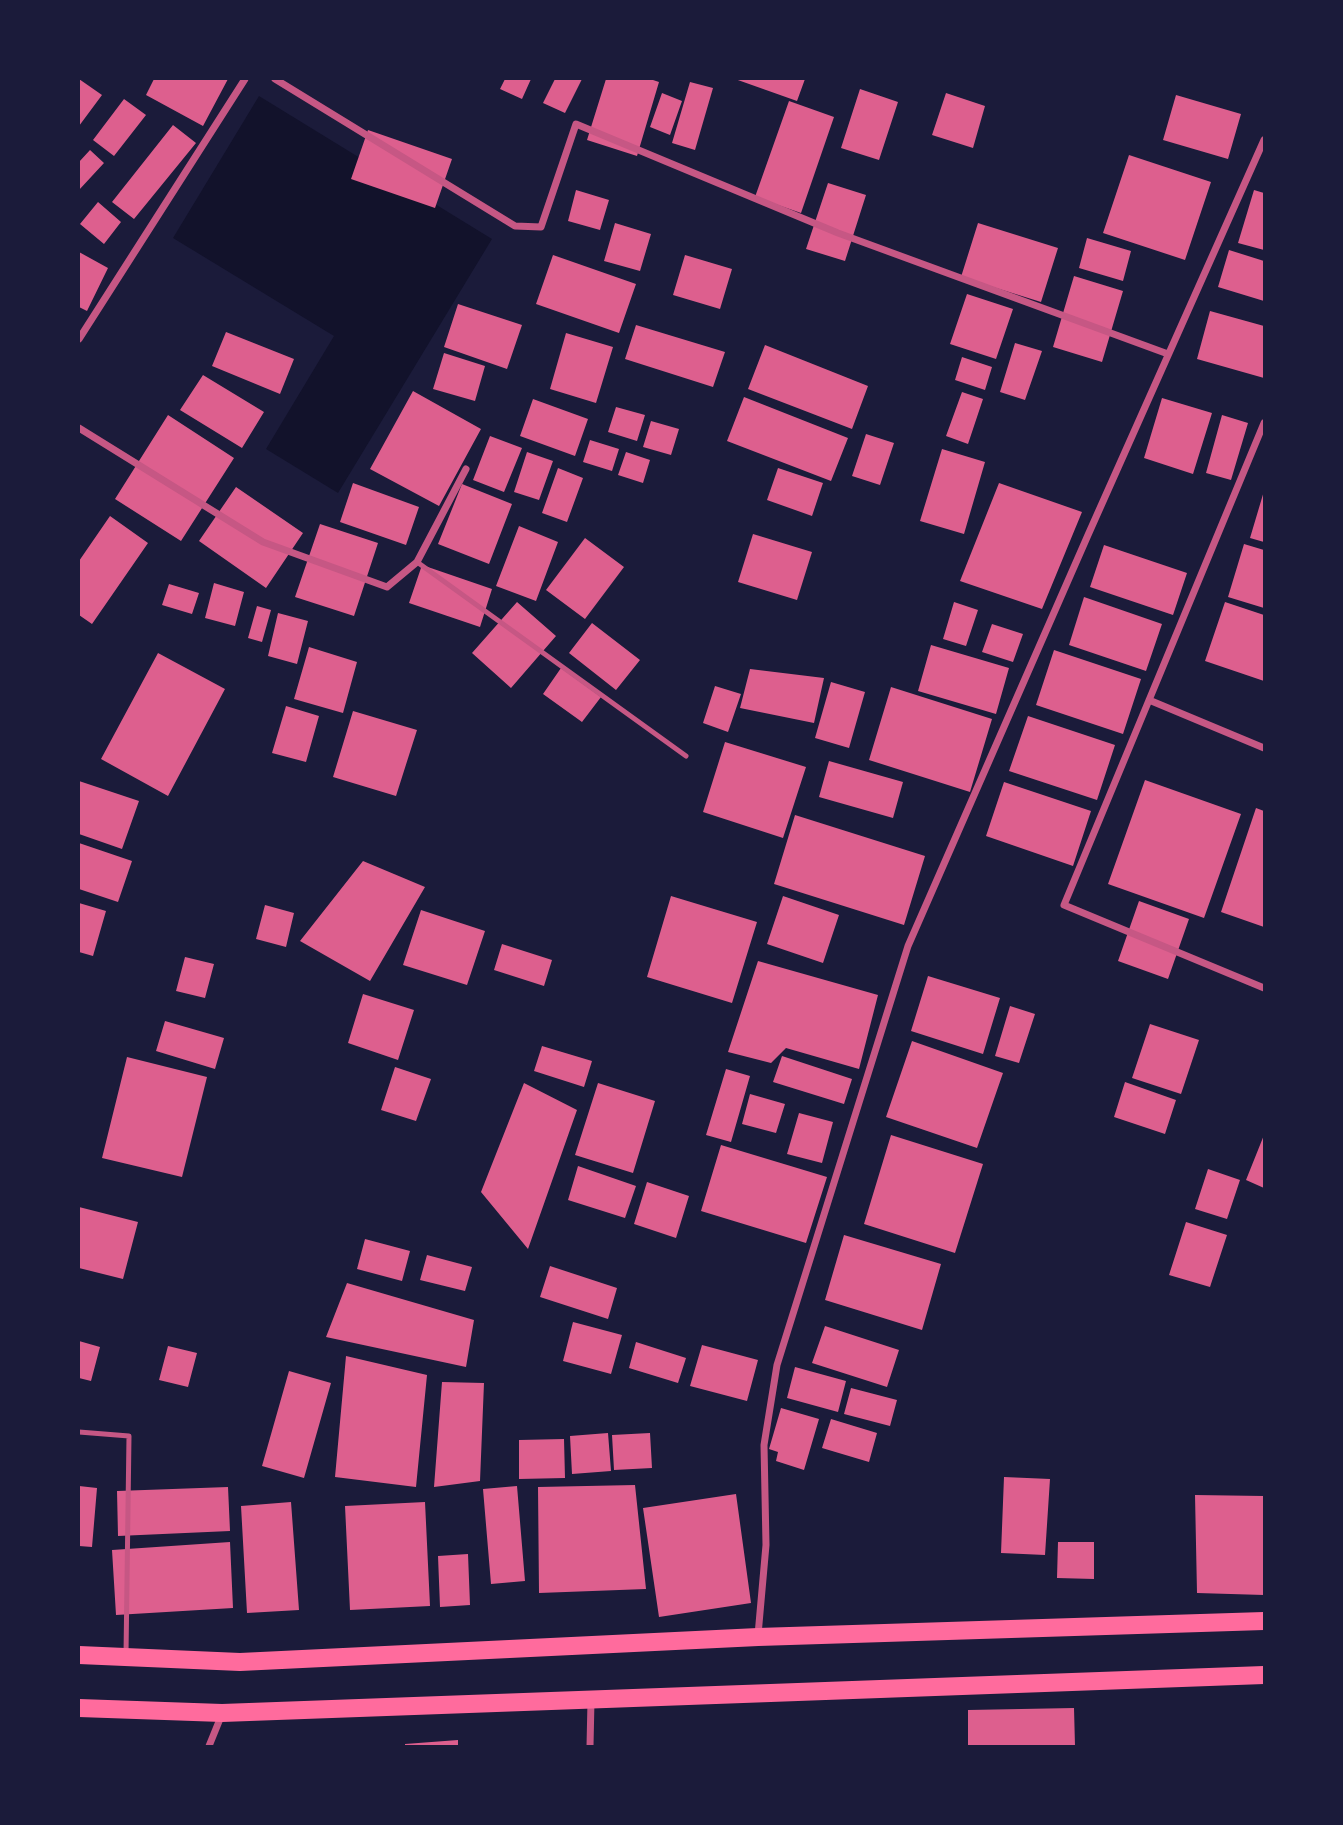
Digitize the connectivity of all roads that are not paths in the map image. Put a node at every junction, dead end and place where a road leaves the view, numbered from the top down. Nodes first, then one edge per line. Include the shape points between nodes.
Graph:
1 (245, 79) edge
2 (275, 79) edge
3 (1264, 140) edge
4 (79, 339) edge
5 (1168, 354) junction
6 (1264, 423) edge
7 (79, 428) edge
8 (466, 469) dead end
9 (417, 562) junction
10 (1149, 700) junction
11 (1264, 748) edge
12 (686, 756) dead end
13 (1264, 988) edge
14 (79, 1432) edge
15 (1264, 1621) edge
16 (758, 1637) junction
17 (79, 1655) edge
18 (126, 1657) junction
19 (1264, 1675) edge
20 (591, 1700) junction
21 (79, 1708) edge
22 (222, 1713) junction
23 (209, 1746) edge
24 (590, 1746) edge

1 - 4 street
2 - 5 street via 514,226 541,227 576,124 838,233
3 - 5 street
5 - 16 street via 908,946 777,1365 764,1445 766,1545
6 - 10 street
7 - 9 street via 263,542 387,587
8 - 9 street
9 - 12 lane
10 - 11 street
10 - 13 street via 1064,905
14 - 18 lane via 130,1436
15 - 16 main road
16 - 18 main road via 240,1662
17 - 18 main road
19 - 20 main road
20 - 22 main road
20 - 24 street
21 - 22 main road
22 - 23 street

